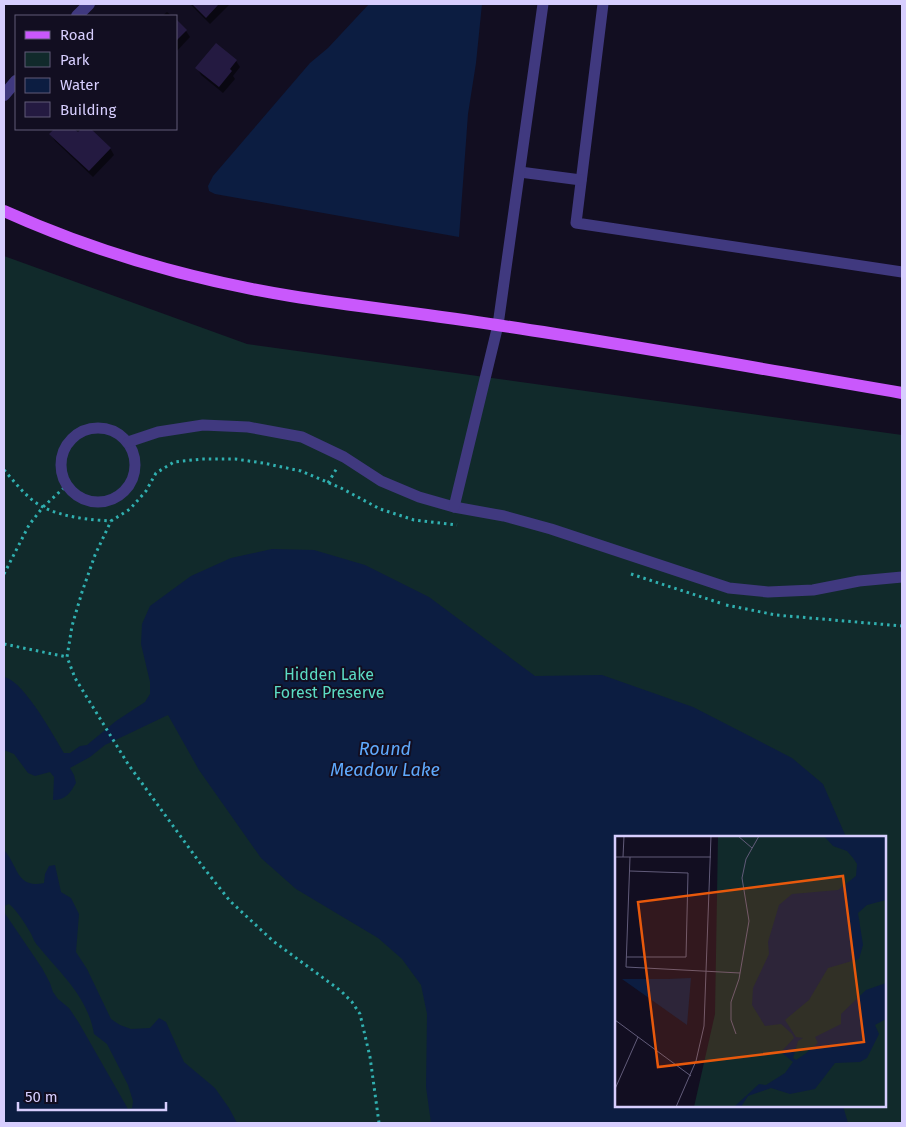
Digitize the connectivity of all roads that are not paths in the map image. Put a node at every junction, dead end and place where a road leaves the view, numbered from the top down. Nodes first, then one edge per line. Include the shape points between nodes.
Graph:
1 (89, 4) edge
2 (543, 4) edge
3 (603, 4) edge
4 (78, 15) edge
5 (15, 82) edge
6 (4, 95) edge
7 (520, 172) junction
8 (581, 180) junction
9 (4, 211) edge
10 (902, 272) edge
11 (498, 325) junction
12 (902, 392) edge
13 (128, 442) junction
14 (454, 507) junction
15 (902, 577) edge

1 - 4 street
2 - 7 lane
3 - 8 lane
5 - 6 street
7 - 8 lane
7 - 11 lane
8 - 10 lane via 576,223
9 - 11 main road via 127,257 198,276 291,296
11 - 12 main road
11 - 14 lane
13 - 13 lane via 136,469 124,492 100,502 77,495 67,485 61,462 68,443 77,434 99,427 112,430
13 - 14 lane via 158,432 203,426 248,427 302,437 344,457 381,481
14 - 15 lane via 551,528 729,588 768,592 804,590

